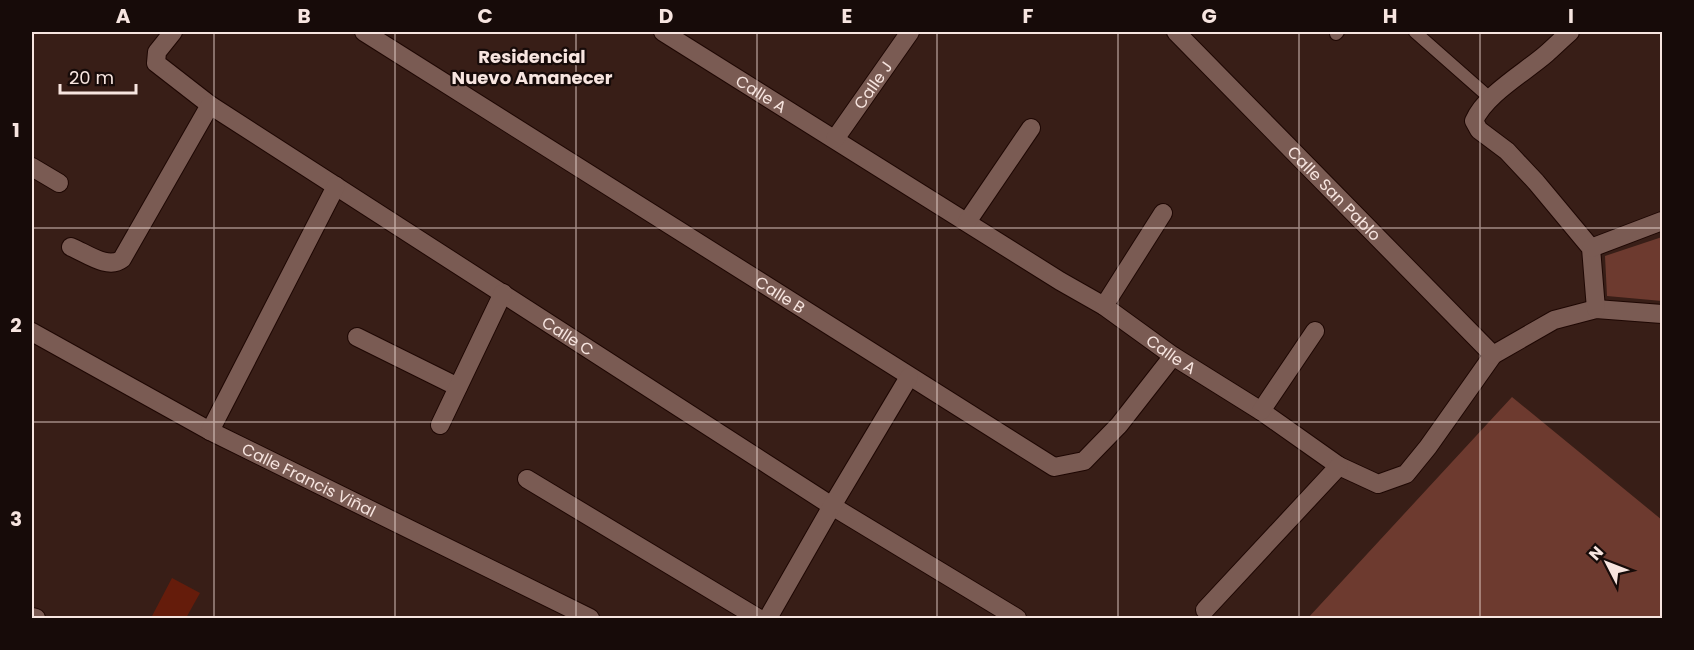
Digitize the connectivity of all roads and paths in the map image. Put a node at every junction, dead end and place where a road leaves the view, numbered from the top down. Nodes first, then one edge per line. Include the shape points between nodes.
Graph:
1 (173, 32) edge
2 (364, 32) edge
3 (663, 32) edge
4 (910, 32) edge
5 (1176, 32) edge
6 (1415, 32) edge
7 (1570, 32) edge
8 (1491, 99) junction
9 (210, 105) junction
10 (1031, 128) dead end
11 (835, 139) junction
12 (32, 167) edge
13 (59, 183) dead end
14 (336, 186) junction
15 (1163, 213) dead end
16 (1662, 221) edge
17 (967, 222) junction
18 (71, 247) dead end
19 (1591, 248) junction
20 (503, 293) junction
21 (1104, 306) junction
22 (1596, 309) junction
23 (1662, 314) edge
24 (1315, 331) dead end
25 (32, 332) edge
26 (357, 338) dead end
27 (1493, 355) junction
28 (1173, 356) junction
29 (909, 377) junction
30 (458, 387) junction
31 (1261, 411) junction
32 (440, 425) dead end
33 (210, 431) junction
34 (1339, 466) junction
35 (527, 479) dead end
36 (832, 506) junction
37 (1205, 610) dead end
38 (32, 617) edge
39 (36, 618) edge
40 (590, 618) edge
41 (758, 618) edge
42 (768, 618) edge
43 (1017, 618) edge

1 - 9 street, Calle C via 157,52 156,63
2 - 29 street, Calle B
3 - 11 street, Calle A
4 - 11 street, Calle J
5 - 27 street, Calle San Pablo
6 - 8 lane
7 - 8 street
8 - 19 street via 1477,114 1474,122 1479,130 1507,151
9 - 14 street, Calle C
9 - 18 street via 122,259 109,264
10 - 17 street
11 - 17 street, Calle A
12 - 13 street
14 - 20 street, Calle C
14 - 33 street
15 - 21 street
16 - 19 street
17 - 21 street, Calle A
19 - 22 street
20 - 30 street
20 - 36 street, Calle C
21 - 28 street, Calle A
22 - 23 street, Calle A
22 - 27 street, Calle A via 1554,320
24 - 31 street
25 - 33 street, Calle Francis Viñal
26 - 30 street
27 - 34 street, Calle A via 1406,474 1378,484
28 - 29 street, Calle B via 1119,425 1084,461 1054,466
28 - 31 street, Calle A
29 - 36 street
30 - 32 street
31 - 34 street, Calle A
33 - 40 street, Calle Francis Viñal
34 - 37 street
35 - 41 street
36 - 42 street
36 - 43 street, Calle C
38 - 39 street

